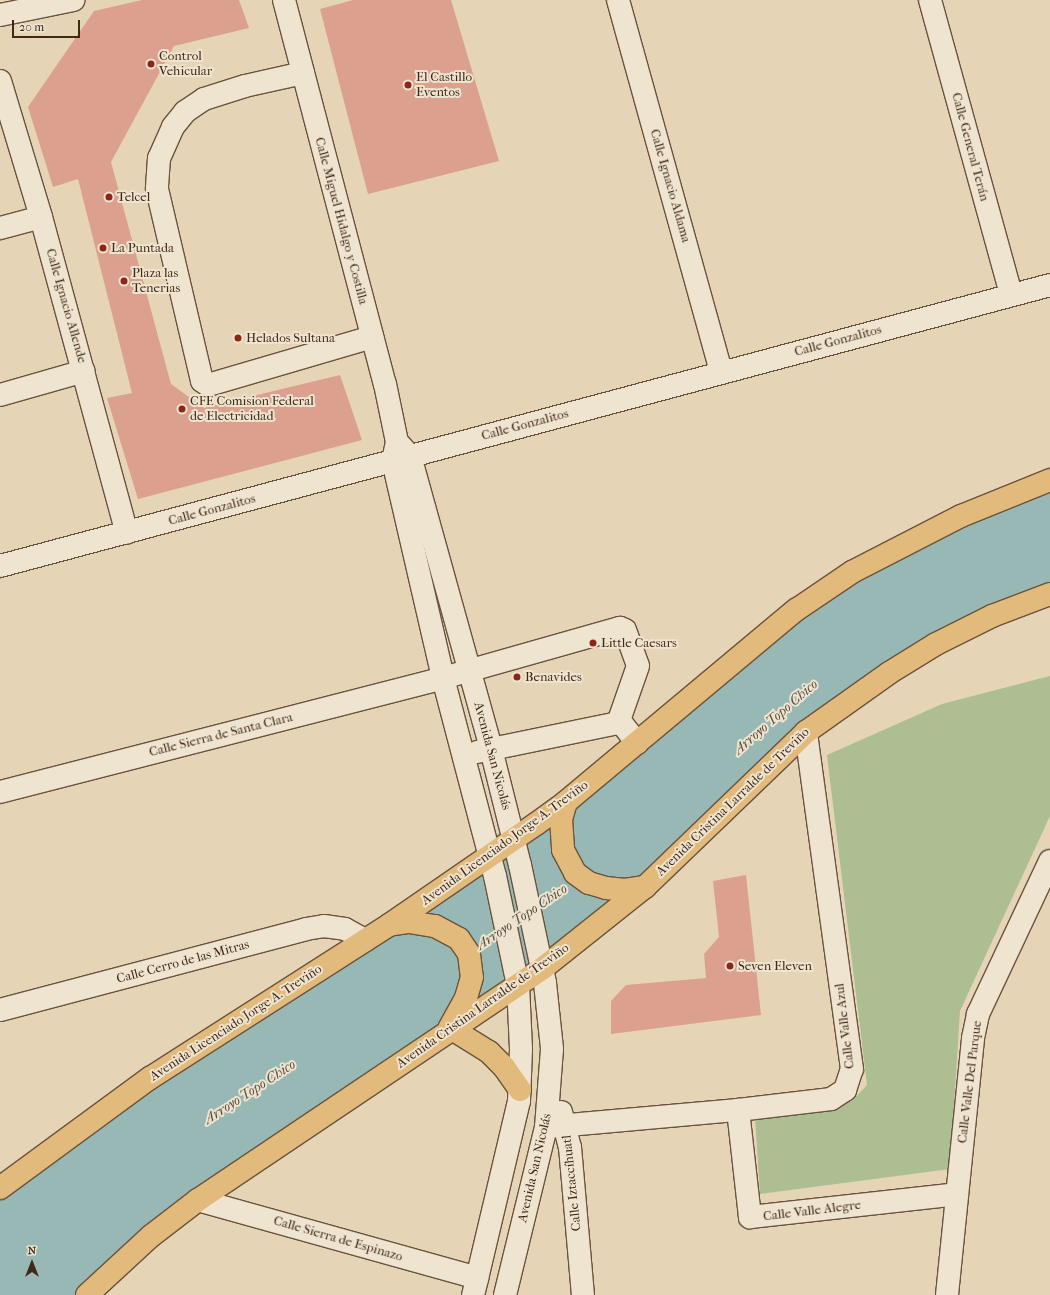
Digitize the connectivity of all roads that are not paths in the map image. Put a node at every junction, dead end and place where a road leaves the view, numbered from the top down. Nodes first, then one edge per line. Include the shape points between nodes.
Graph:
1 (73, 0) edge
2 (284, 0) edge
3 (618, 0) edge
4 (930, 0) edge
5 (0, 15) edge
6 (303, 73) junction
7 (0, 80) edge
8 (41, 217) junction
9 (0, 228) edge
10 (1050, 285) edge
11 (1011, 295) junction
12 (372, 336) junction
13 (84, 371) junction
14 (721, 372) junction
15 (0, 395) edge
16 (400, 453) junction
17 (1050, 480) edge
18 (127, 533) junction
19 (0, 566) edge
20 (1050, 594) edge
21 (469, 670) junction
22 (443, 678) junction
23 (618, 722) junction
24 (806, 732) junction
25 (637, 743) junction
26 (491, 748) junction
27 (463, 756) junction
28 (0, 792) edge
29 (564, 811) junction
30 (514, 839) junction
31 (490, 855) junction
32 (1050, 861) edge
33 (635, 889) junction
34 (399, 924) junction
35 (365, 940) junction
36 (542, 961) junction
37 (516, 975) junction
38 (0, 1010) edge
39 (450, 1030) junction
40 (520, 1090) junction
41 (738, 1110) junction
42 (555, 1126) junction
43 (0, 1188) edge
44 (957, 1194) junction
45 (198, 1200) junction
46 (475, 1286) edge
47 (87, 1295) edge
48 (506, 1295) edge
49 (583, 1295) edge
50 (947, 1295) edge

1 - 5 street
2 - 6 street, Calle Miguel Hidalgo y Costilla
3 - 14 street, Calle Ignacio Aldama
4 - 11 street, Calle General Terán
6 - 12 street, Calle Miguel Hidalgo y Costilla
6 - 12 street via 244,86 199,101 173,127 159,158 158,189 202,381 208,385
7 - 8 street, Calle Ignacio Allende
8 - 9 street
8 - 13 street, Calle Ignacio Allende
10 - 11 street, Calle Gonzalitos
11 - 14 street, Calle Gonzalitos
12 - 16 street, Calle Miguel Hidalgo y Costilla
13 - 15 street
13 - 18 street, Calle Ignacio Allende
14 - 16 street, Calle Gonzalitos
16 - 18 street, Calle Gonzalitos
16 - 21 street, Avenida San Nicolás
16 - 22 street, Avenida San Nicolás
17 - 25 main road, Avenida Licenciado Jorge A. Treviño via 961,516 852,572 796,610
18 - 19 street, Calle Gonzalitos
20 - 24 main road, Avenida Cristina Larralde de Treviño via 992,616 936,644 889,673
21 - 22 street, Calle Sierra de Santa Clara
21 - 23 street, Calle Sierra de Santa Clara via 620,628 625,630 638,666
21 - 26 street, Avenida San Nicolás
22 - 27 street, Avenida San Nicolás
22 - 28 street, Calle Sierra de Santa Clara
23 - 25 street
23 - 26 street
24 - 33 main road, Avenida Cristina Larralde de Treviño
24 - 41 street, Calle Valle Azul via 852,1069 845,1090 831,1099
25 - 29 main road, Avenida Licenciado Jorge A. Treviño
26 - 27 street
26 - 30 street, Avenida San Nicolás
27 - 31 street, Avenida San Nicolás
29 - 30 main road, Avenida Licenciado Jorge A. Treviño
29 - 33 main road via 563,850 575,873 589,883
30 - 31 main road, Avenida Licenciado Jorge A. Treviño
30 - 36 street, Avenida San Nicolás
31 - 34 main road, Avenida Licenciado Jorge A. Treviño
31 - 37 street, Avenida San Nicolás
32 - 44 street, Calle Valle Del Parque via 978,1014
33 - 36 main road, Avenida Cristina Larralde de Treviño
34 - 35 main road, Avenida Licenciado Jorge A. Treviño
34 - 39 main road via 447,931 459,939 469,954 472,977
35 - 38 street, Calle Cerro de las Mitras via 344,929 324,926 306,929
35 - 43 main road, Avenida Licenciado Jorge A. Treviño via 150,1078
36 - 37 main road, Avenida Cristina Larralde de Treviño
36 - 42 street, Avenida San Nicolás via 552,1042
37 - 39 main road, Avenida Cristina Larralde de Treviño
37 - 40 street, Avenida San Nicolás
39 - 40 main road via 489,1052 504,1067
39 - 45 main road, Avenida Cristina Larralde de Treviño
40 - 46 street, Avenida San Nicolás
41 - 42 street, Calle Valle Azul
41 - 44 street, Calle Valle Alegre via 750,1217
42 - 48 street, Avenida San Nicolás
42 - 49 street, Calle Iztaccíhuatl via 570,1147
44 - 50 street, Calle Valle Del Parque
45 - 46 street, Calle Sierra de Espinazo
45 - 47 main road, Avenida Cristina Larralde de Treviño via 151,1236

